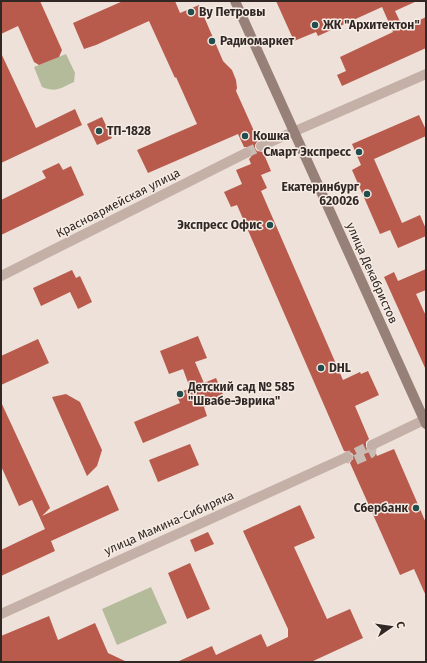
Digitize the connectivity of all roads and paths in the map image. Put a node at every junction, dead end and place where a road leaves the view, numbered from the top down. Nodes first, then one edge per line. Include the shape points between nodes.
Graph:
1 (235, 1) edge
2 (426, 74) edge
3 (293, 132) junction
4 (261, 146) tunnel mouth
5 (246, 153) tunnel mouth
6 (1, 276) edge
7 (425, 421) edge
8 (372, 445) tunnel mouth
9 (347, 456) dead end
10 (1, 614) edge

1 - 3 main road, улица Декабристов
2 - 3 street
3 - 4 street
3 - 7 main road, улица Декабристов
5 - 6 street, Красноармейская улица
7 - 8 street
9 - 10 street, улица Мамина-Сибиряка

